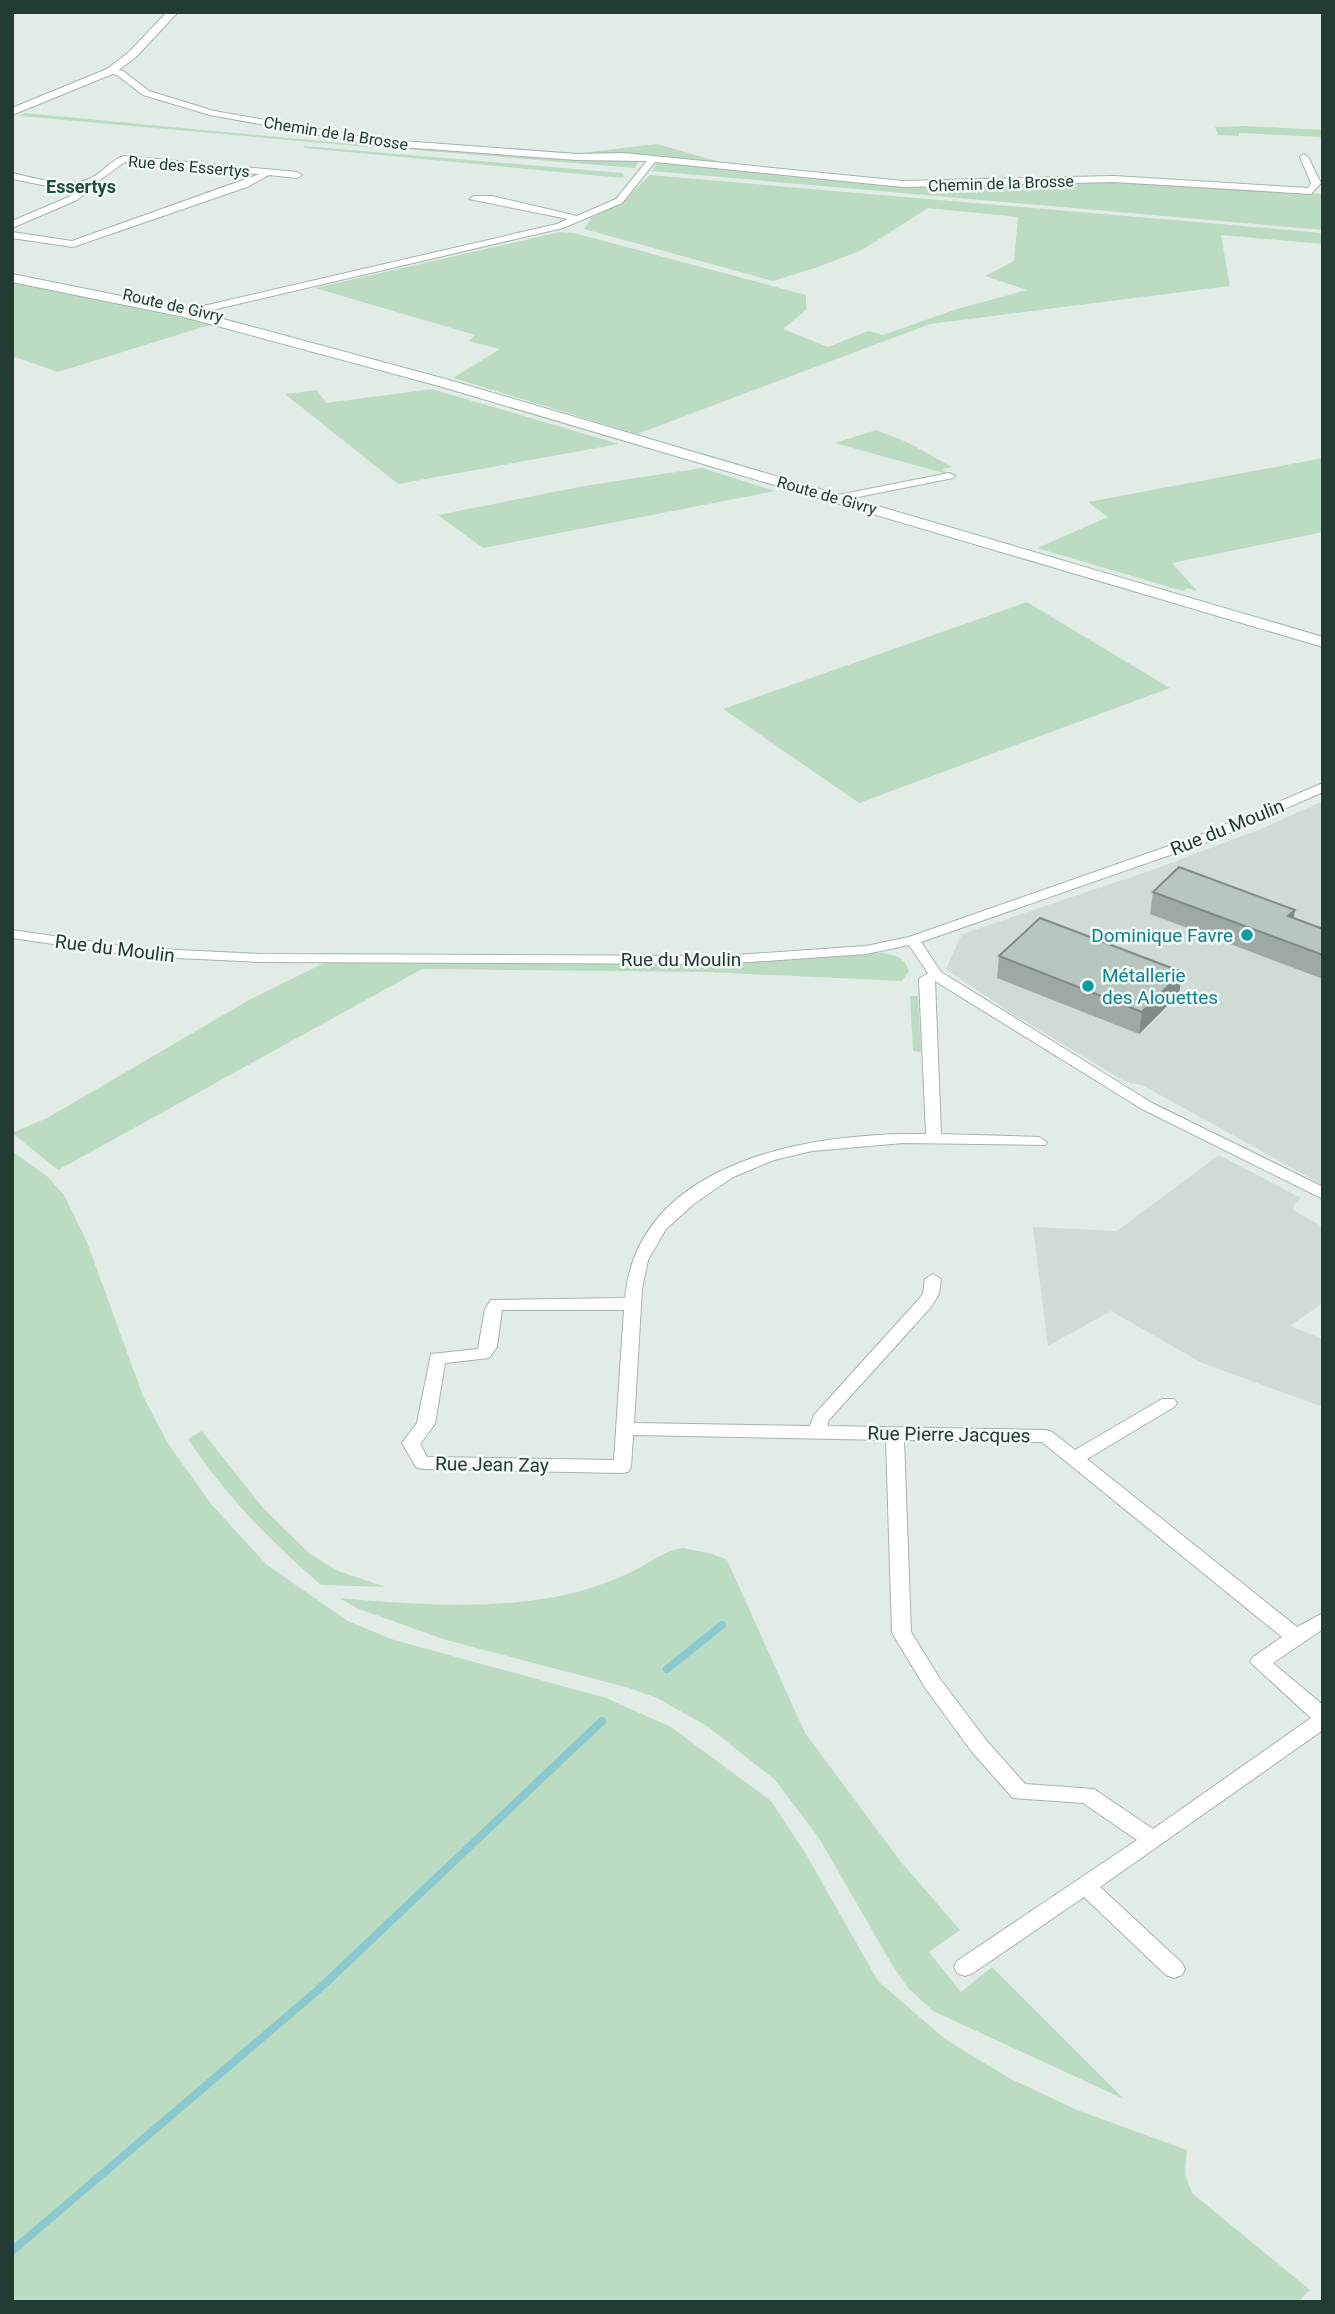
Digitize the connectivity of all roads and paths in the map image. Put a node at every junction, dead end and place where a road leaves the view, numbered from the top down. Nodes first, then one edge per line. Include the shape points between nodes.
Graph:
1 (173, 12) edge
2 (111, 71) junction
3 (12, 112) edge
4 (1304, 157) dead end
5 (650, 163) junction
6 (265, 172) junction
7 (297, 175) dead end
8 (12, 176) edge
9 (79, 186) junction
10 (474, 199) dead end
11 (579, 219) junction
12 (12, 225) edge
13 (12, 235) edge
14 (12, 271) edge
15 (12, 278) edge
16 (192, 311) junction
17 (949, 476) dead end
18 (838, 498) junction
19 (1323, 642) edge
20 (1323, 787) edge
21 (12, 934) edge
22 (913, 940) junction
23 (936, 975) junction
24 (934, 1140) junction
25 (1039, 1142) dead end
26 (1323, 1194) edge
27 (933, 1279) dead end
28 (633, 1304) junction
29 (1168, 1404) dead end
30 (625, 1429) junction
31 (818, 1431) junction
32 (894, 1434) junction
33 (1073, 1459) junction
34 (1323, 1620) edge
35 (1296, 1637) junction
36 (1323, 1718) edge
37 (1153, 1840) junction
38 (1086, 1886) junction
39 (965, 1967) dead end
40 (1174, 1969) dead end

1 - 2 main road
2 - 3 main road
2 - 5 street, Chemin de la Brosse via 146,93 213,113 375,142 577,157 623,156
4 - 5 street, Chemin de la Brosse via 1316,183 1311,191 1114,179 903,184
5 - 11 street via 619,201
6 - 7 street, Rue des Essertys
6 - 9 street, Rue des Essertys via 124,159
6 - 13 street, Rue des Essertys via 244,185 73,244
8 - 9 street
9 - 12 street, Rue des Essertys via 75,198
10 - 11 street
11 - 16 street
14 - 16 main road, Route de Givry
15 - 16 main road, Route de Givry
16 - 18 main road, Route de Givry
17 - 18 street
18 - 19 main road, Route de Givry
20 - 22 street, Rue du Moulin via 1209,837
21 - 22 street, Rue du Moulin via 137,952 288,958 720,960 866,950
22 - 23 street
23 - 24 street via 926,979
23 - 26 street via 1147,1106
24 - 25 street
24 - 28 street via 830,1142 780,1153 723,1176 670,1214 653,1236 641,1259
27 - 31 street via 925,1303 820,1419
28 - 30 street
28 - 30 street, Rue Jean Zay via 497,1304 484,1354 437,1359 426,1424 411,1443 422,1463 622,1467
29 - 33 street
30 - 31 street, Rue Pierre Jacques
31 - 32 street, Rue Pierre Jacques
32 - 33 street, Rue Pierre Jacques via 1046,1436
32 - 37 street via 902,1633 933,1684 1020,1793 1087,1795
33 - 35 street, Rue Pierre Jacques
34 - 35 street
35 - 36 street via 1260,1662
36 - 37 street
37 - 38 street
38 - 39 street
38 - 40 street

